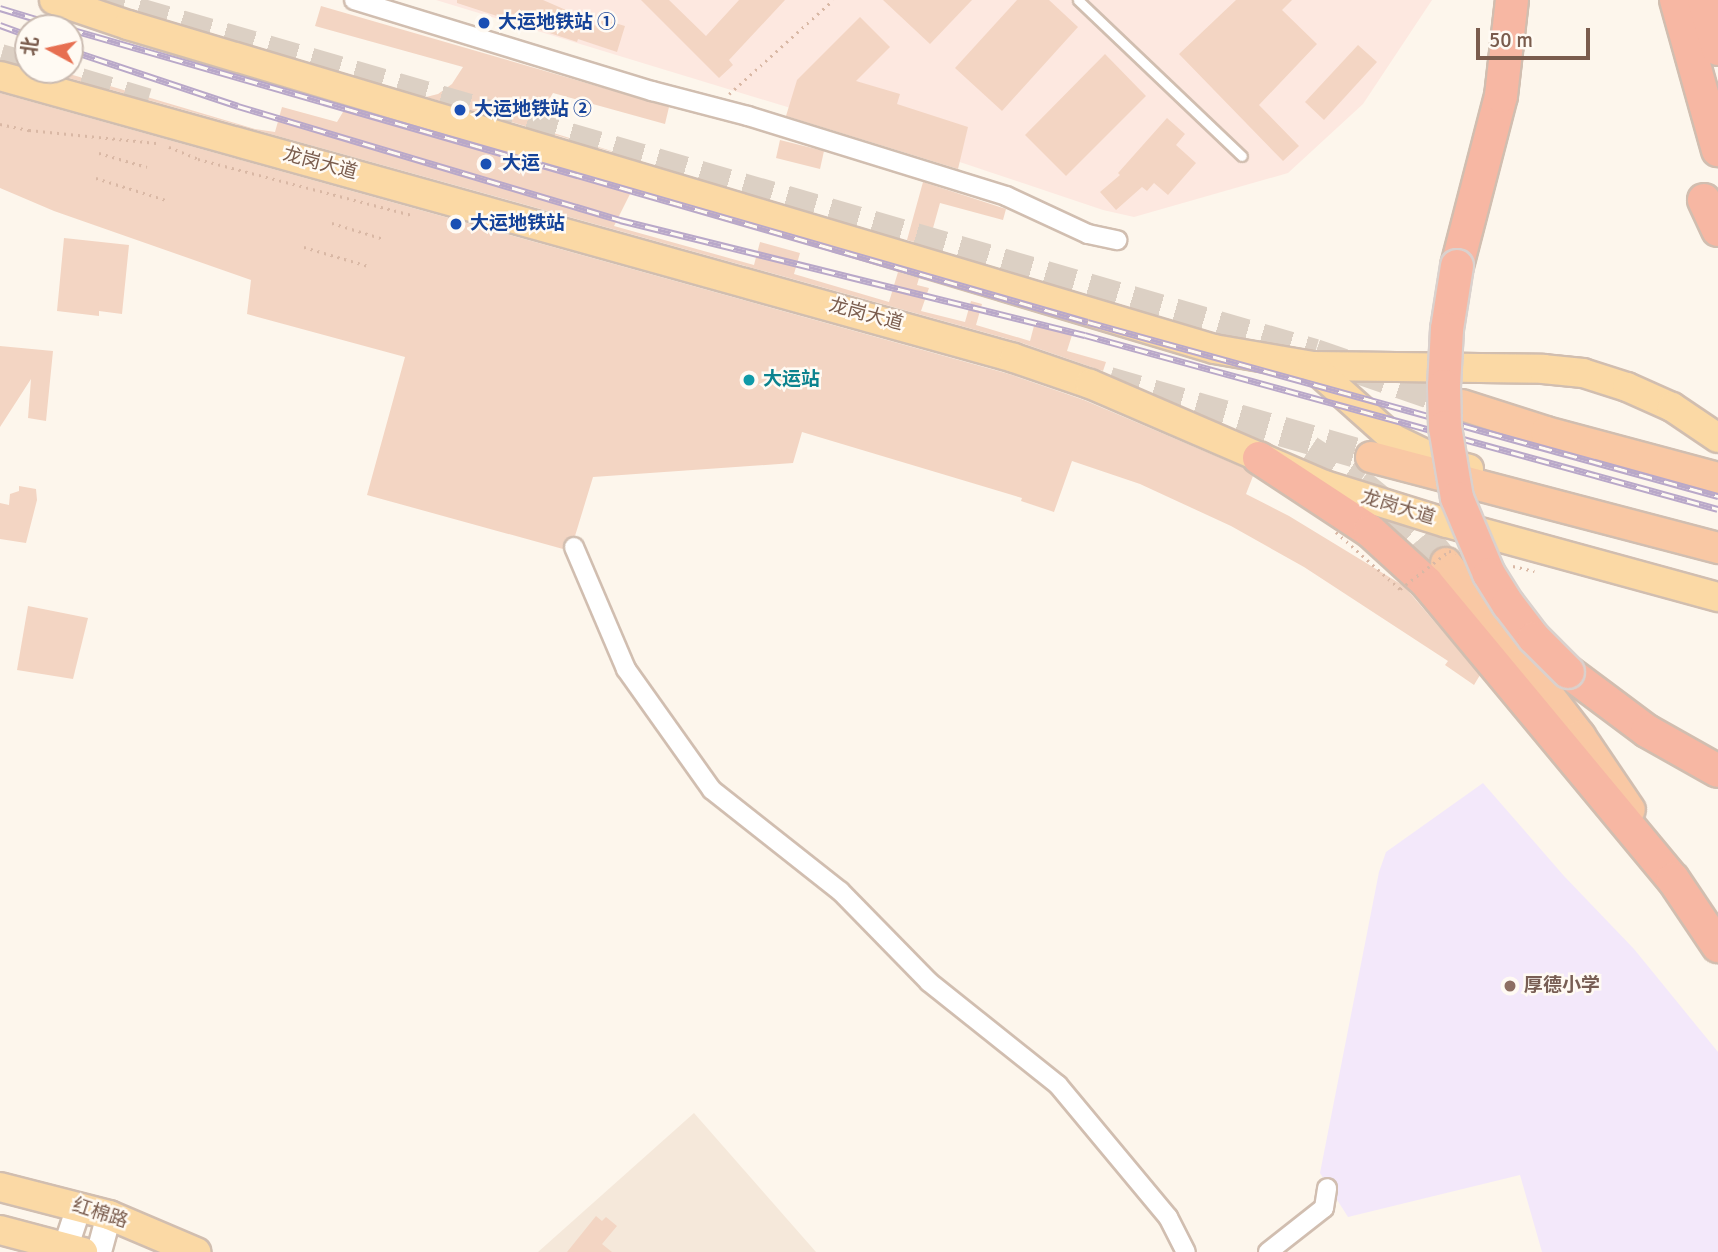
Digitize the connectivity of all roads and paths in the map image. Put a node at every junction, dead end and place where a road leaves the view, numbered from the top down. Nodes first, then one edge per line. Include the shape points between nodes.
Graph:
1 (54, 0) edge
2 (354, 0) edge
3 (833, 0) edge
4 (1078, 0) edge
5 (1512, 0) edge
6 (1676, 0) edge
7 (1704, 0) edge
8 (1718, 49) edge
9 (0, 75) edge
10 (727, 97) dead end
11 (0, 124) edge
12 (1718, 150) edge
13 (99, 153) dead end
14 (1242, 156) dead end
15 (147, 167) dead end
16 (96, 178) dead end
17 (166, 200) dead end
18 (412, 215) dead end
19 (332, 223) dead end
20 (384, 239) dead end
21 (1117, 240) dead end
22 (304, 247) dead end
23 (368, 266) dead end
24 (1311, 366) junction
25 (1462, 405) tunnel mouth
26 (1718, 438) edge
27 (1371, 457) tunnel mouth
28 (1259, 458) junction
29 (1718, 478) edge
30 (1336, 532) dead end
31 (1718, 538) edge
32 (574, 547) dead end
33 (1718, 548) edge
34 (1453, 559) joint
35 (1510, 566) dead end
36 (1534, 571) dead end
37 (1718, 597) edge
38 (1718, 771) edge
39 (1673, 879) junction
40 (1718, 946) edge
41 (0, 1187) edge
42 (1327, 1188) dead end
43 (79, 1207) junction
44 (109, 1215) junction
45 (0, 1230) edge
46 (71, 1250) edge
47 (99, 1252) edge
48 (196, 1252) edge
49 (1186, 1252) edge
50 (1268, 1252) edge

1 - 24 main road via 1214,349
2 - 21 street via 1006,196 1088,234
3 - 10 path
4 - 14 lane
5 - 38 highway, bridge via 1501,96 1457,266 1447,329 1445,426 1457,498 1501,594 1534,638 1568,672 1647,731
6 - 12 highway
7 - 8 highway
9 - 28 main road, 龙岗大道 via 1014,358 1090,384
11 - 18 path via 163,144 198,159
13 - 15 path
16 - 17 path
19 - 20 path
22 - 23 path
24 - 26 main road via 1583,373 1672,407
24 - 31 main road via 1394,439 1440,461
25 - 29 highway
27 - 33 highway
28 - 37 main road, 龙岗大道 via 1388,506
28 - 39 highway via 1370,531 1426,582
30 - 34 path, bridge via 1400,589 1449,551
32 - 49 street via 626,668 712,790 840,891 929,982 1058,1085 1168,1217
34 - 39 highway via 1580,736
35 - 36 path, bridge
39 - 40 highway
41 - 43 main road, 红棉路
42 - 50 street via 1324,1208
43 - 44 main road, 红棉路
43 - 46 main road
44 - 47 main road
44 - 48 main road, 红棉路
45 - 46 main road

